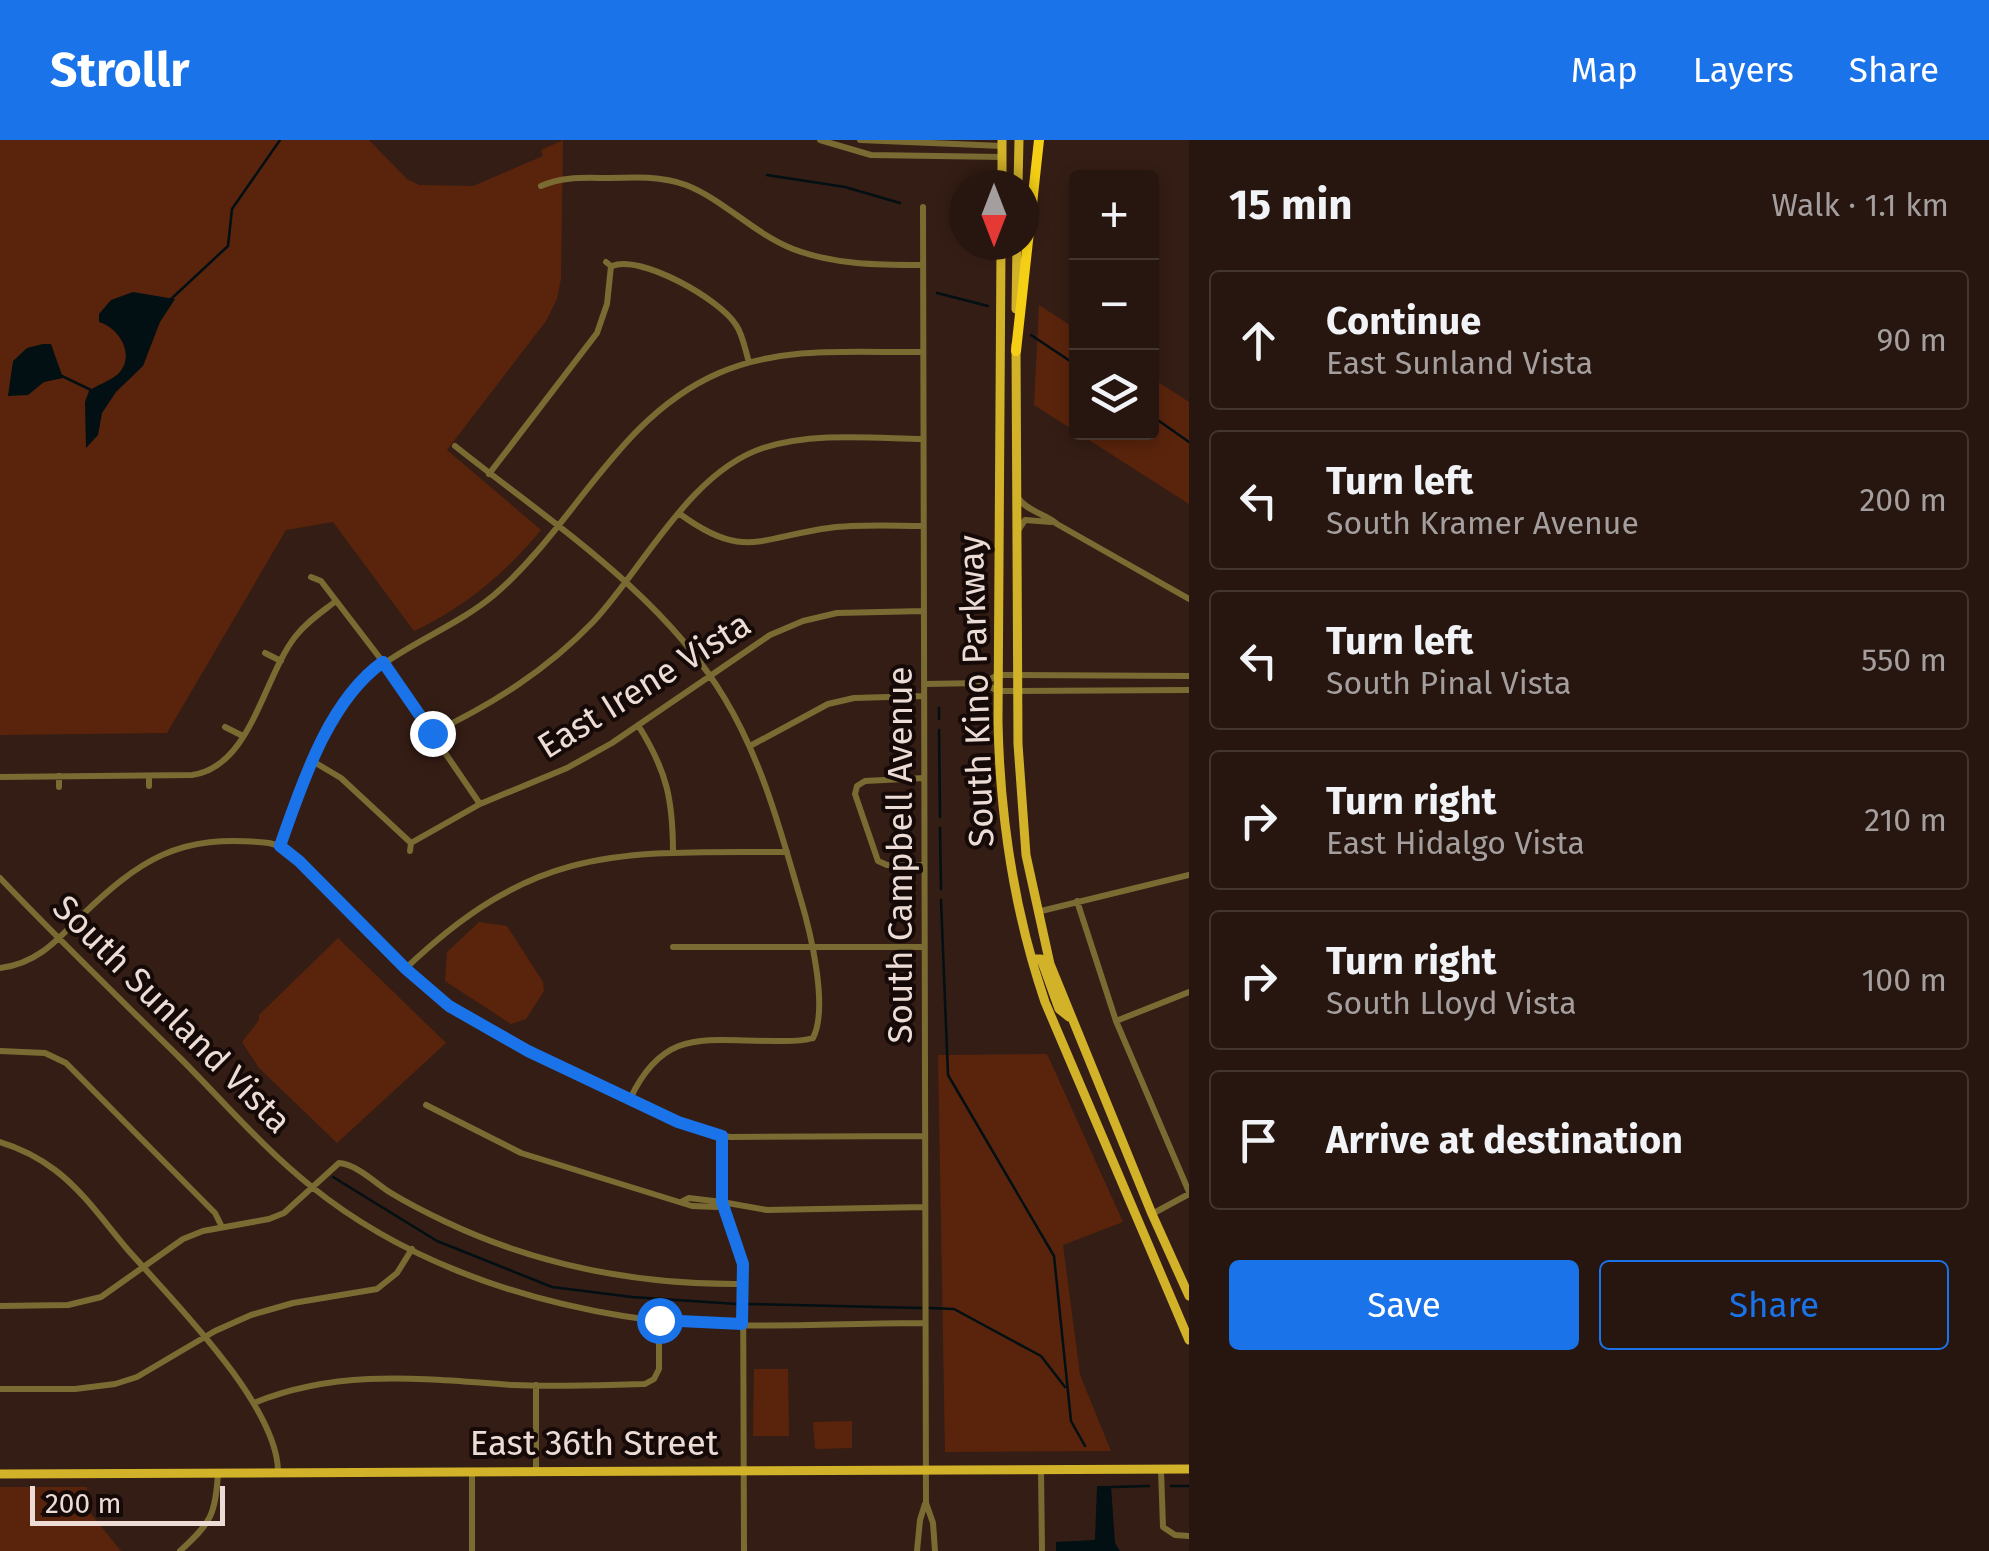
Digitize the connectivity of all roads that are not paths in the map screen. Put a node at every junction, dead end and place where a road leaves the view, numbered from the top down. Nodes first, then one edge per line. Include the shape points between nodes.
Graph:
1 (820, 140) edge
2 (860, 140) edge
3 (1039, 140) edge
4 (1019, 143) edge
5 (1002, 148) edge
6 (1019, 157) junction
7 (1019, 170) edge
8 (541, 186) dead end
9 (923, 207) dead end
10 (1001, 260) edge
11 (1018, 260) edge
12 (923, 265) junction
13 (922, 352) junction
14 (1016, 352) junction
15 (749, 362) junction
16 (999, 416) junction
17 (1016, 417) junction
18 (923, 439) junction
19 (455, 446) dead end
20 (489, 474) junction
21 (1017, 496) junction
22 (680, 514) junction
23 (1057, 524) junction
24 (924, 526) junction
25 (557, 528) junction
26 (1017, 533) junction
27 (311, 577) dead end
28 (626, 582) junction
29 (1189, 599) edge
30 (336, 602) junction
31 (924, 611) junction
32 (265, 653) dead end
33 (281, 661) junction
34 (383, 662) junction
35 (998, 675) junction
36 (1017, 675) junction
37 (1189, 676) edge
38 (710, 677) junction
39 (983, 683) junction
40 (924, 684) junction
41 (998, 690) junction
42 (1017, 690) junction
43 (1189, 690) edge
44 (924, 696) junction
45 (225, 726) dead end
46 (638, 726) junction
47 (432, 733) junction
48 (242, 736) junction
49 (750, 746) junction
50 (314, 762) junction
51 (59, 776) junction
52 (149, 776) junction
53 (0, 778) edge
54 (924, 778) junction
55 (59, 786) dead end
56 (149, 786) dead end
57 (480, 804) junction
58 (280, 846) junction
59 (787, 852) junction
60 (673, 853) junction
61 (924, 864) junction
62 (1189, 875) edge
63 (0, 878) edge
64 (1078, 901) junction
65 (1037, 912) junction
66 (58, 939) junction
67 (673, 946) dead end
68 (815, 946) junction
69 (924, 947) junction
70 (1032, 959) junction
71 (0, 968) edge
72 (406, 969) junction
73 (1189, 992) edge
74 (1071, 1019) junction
75 (1116, 1021) junction
76 (0, 1051) edge
77 (630, 1099) junction
78 (426, 1105) dead end
79 (722, 1136) junction
80 (925, 1136) junction
81 (0, 1142) edge
82 (310, 1186) junction
83 (1189, 1193) edge
84 (722, 1202) junction
85 (926, 1207) junction
86 (1152, 1214) junction
87 (222, 1227) junction
88 (412, 1249) junction
89 (143, 1267) junction
90 (743, 1284) junction
91 (1189, 1296) edge
92 (0, 1306) edge
93 (659, 1320) junction
94 (925, 1323) junction
95 (742, 1324) junction
96 (204, 1337) junction
97 (1189, 1340) edge
98 (536, 1385) junction
99 (0, 1389) edge
100 (254, 1403) junction
101 (1161, 1468) junction
102 (1189, 1468) edge
103 (926, 1469) junction
104 (278, 1470) junction
105 (536, 1470) junction
106 (743, 1470) junction
107 (1042, 1470) junction
108 (472, 1471) junction
109 (218, 1472) junction
110 (0, 1474) edge
111 (926, 1503) junction
112 (1189, 1536) edge
113 (180, 1551) edge
114 (472, 1551) edge
115 (744, 1551) edge
116 (917, 1551) edge
117 (935, 1551) edge
118 (1042, 1551) edge

1 - 5 street via 871,155
2 - 5 street
3 - 14 highway
4 - 5 main road
4 - 6 main road
5 - 6 main road
6 - 7 main road
8 - 12 street via 566,178 674,182 808,254 856,264
9 - 12 street, South Campbell Avenue
10 - 16 main road, South Kino Parkway
11 - 14 main road, South Kino Parkway
12 - 13 street, South Campbell Avenue
13 - 15 street via 805,353
13 - 18 street, South Campbell Avenue
14 - 17 main road, South Kino Parkway
15 - 20 street via 723,310 656,270 609,264 598,333
15 - 25 street via 702,381 656,411
16 - 17 main road
16 - 35 main road, South Kino Parkway
17 - 21 main road, South Kino Parkway
18 - 22 street via 793,440 760,449 704,486
18 - 24 street, South Campbell Avenue
19 - 20 street
20 - 25 street
21 - 23 street
21 - 26 main road, South Kino Parkway
22 - 24 street via 738,543 832,528
22 - 28 street
23 - 26 street via 1025,520
23 - 29 street
24 - 31 street, South Campbell Avenue
25 - 28 street
25 - 34 street via 490,598
26 - 36 main road, South Kino Parkway
27 - 30 street
28 - 38 street
28 - 47 street via 546,665 477,712
30 - 33 street via 300,630
30 - 34 street
31 - 38 street, East Irene Vista via 848,612 803,621 770,635
31 - 40 street, South Campbell Avenue
32 - 33 street
33 - 48 street
34 - 47 street
34 - 50 street via 339,708
35 - 36 street
35 - 39 street
35 - 41 main road, South Kino Parkway
36 - 37 street
36 - 42 main road, South Kino Parkway
38 - 46 street, East Irene Vista
38 - 49 street
39 - 40 street
39 - 41 street
40 - 44 street, South Campbell Avenue
41 - 42 street
41 - 70 main road, South Kino Parkway via 1003,820
42 - 43 street
42 - 65 main road, South Kino Parkway via 1022,826
44 - 49 street via 828,704
44 - 54 street, South Campbell Avenue
45 - 48 street
46 - 57 street, East Irene Vista via 566,768
46 - 60 street via 670,791
47 - 57 street
48 - 52 street via 229,758 207,772
49 - 59 street
50 - 57 street, East Irene Vista via 341,778 410,847
50 - 58 street
51 - 52 street
51 - 53 street
51 - 55 street
52 - 56 street
54 - 61 street, South Campbell Avenue
54 - 61 street via 854,783 876,858 887,865
58 - 66 street via 198,844 160,854 119,880
58 - 72 street
59 - 60 street
59 - 68 street
60 - 72 street via 586,861 518,884 450,928
61 - 69 street, South Campbell Avenue
62 - 64 street
63 - 66 street, South Sunland Vista
64 - 65 street
64 - 75 street
65 - 74 main road, South Kino Parkway
66 - 71 street via 28,962
66 - 82 street, South Sunland Vista
67 - 68 street
68 - 69 street
68 - 77 street via 815,1040 678,1046 649,1065
69 - 80 street, South Campbell Avenue
70 - 74 main road via 1041,959 1059,1009
70 - 97 main road, South Kino Parkway
72 - 77 street via 481,1026
73 - 75 street
74 - 86 main road, South Kino Parkway
75 - 83 street
76 - 87 street via 44,1053 66,1062
77 - 79 street
78 - 84 street via 520,1153 692,1206
79 - 80 street
79 - 84 street
80 - 85 street, South Campbell Avenue
81 - 89 street via 63,1177
82 - 87 street via 278,1216
82 - 88 street, South Sunland Vista
82 - 90 street via 345,1164 418,1209 523,1253 612,1275
83 - 86 street
84 - 85 street via 766,1210
84 - 90 street via 741,1252
85 - 94 street, South Campbell Avenue
86 - 91 main road, South Kino Parkway
87 - 89 street via 183,1238
88 - 93 street, South Sunland Vista via 526,1295
88 - 96 street via 377,1289 268,1310
89 - 92 street via 90,1301
89 - 96 street
90 - 95 street
93 - 95 street, South Sunland Vista
93 - 98 street via 654,1380
94 - 95 street, South Sunland Vista
94 - 103 street, South Campbell Avenue
95 - 106 street
96 - 99 street via 115,1384
96 - 100 street
98 - 100 street via 372,1378 314,1384
98 - 105 street
100 - 104 street
101 - 102 main road, East 36th Street
101 - 107 main road, East 36th Street
101 - 112 street via 1161,1522 1166,1534
103 - 106 main road, East 36th Street
103 - 107 main road, East 36th Street
103 - 111 street, South Campbell Avenue
104 - 108 main road, East 36th Street
104 - 109 main road, East 36th Street
105 - 106 main road, East 36th Street
105 - 108 main road, East 36th Street
106 - 115 street
107 - 118 street
108 - 114 street
109 - 110 main road, East 36th Street
109 - 113 street via 216,1509
111 - 116 street, South Campbell Avenue
111 - 117 street, South Campbell Avenue

